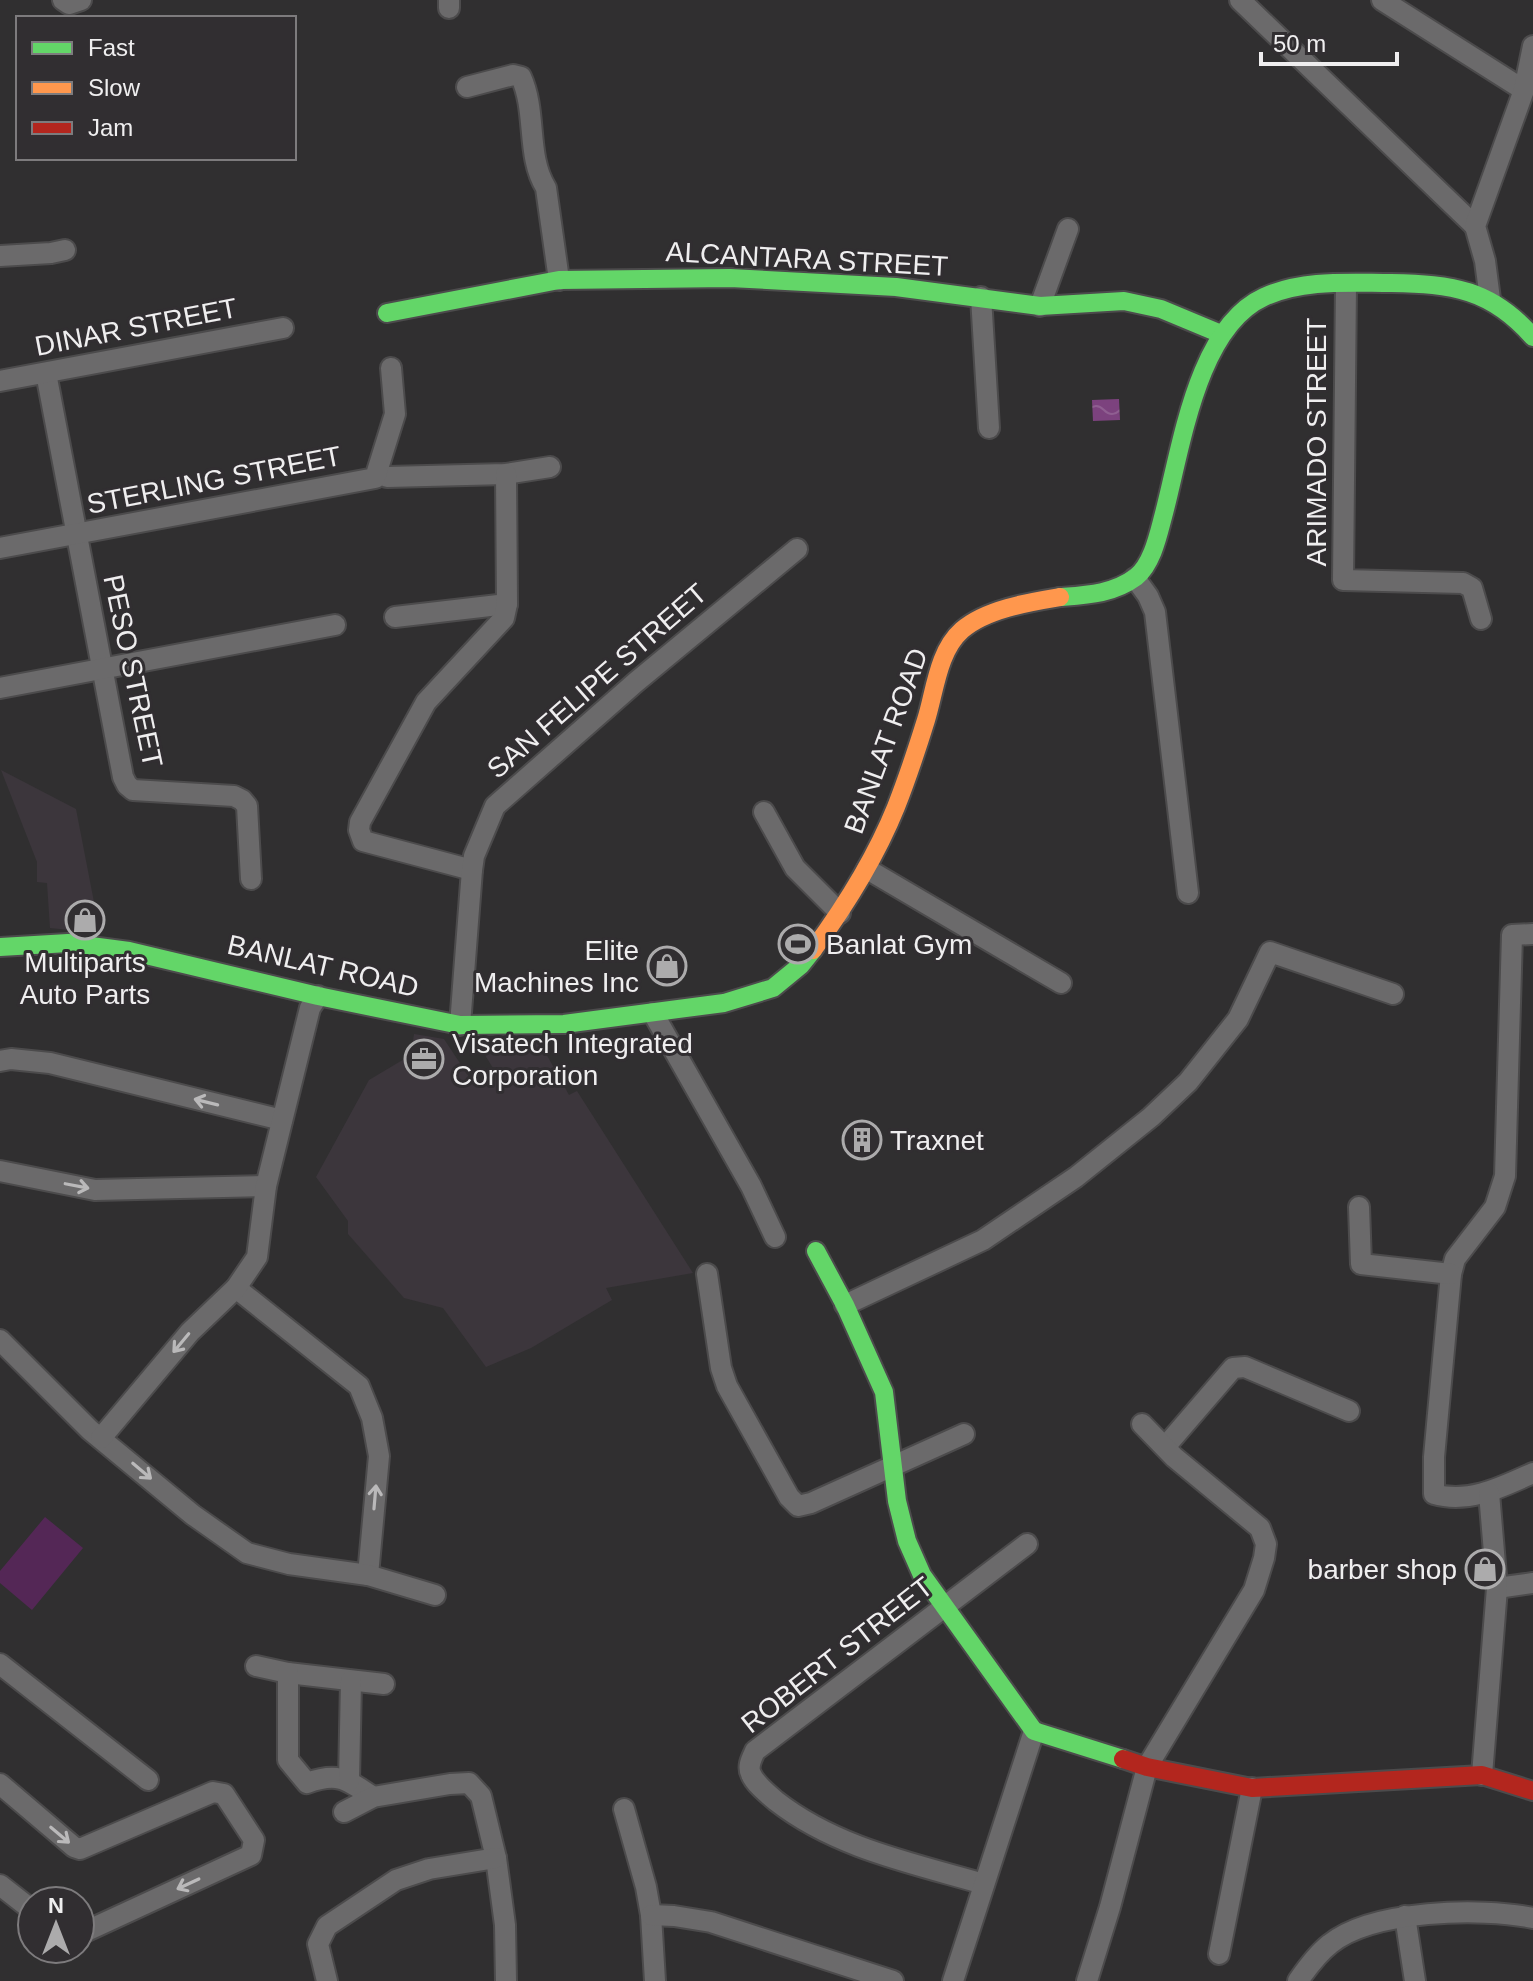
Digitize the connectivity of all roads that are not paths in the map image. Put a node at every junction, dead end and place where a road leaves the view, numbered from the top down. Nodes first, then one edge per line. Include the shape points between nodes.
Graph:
1 (63, 0) edge
2 (81, 0) edge
3 (1240, 0) edge
4 (1382, 0) edge
5 (1533, 46) edge
6 (467, 87) dead end
7 (1524, 90) junction
8 (1475, 226) junction
9 (1068, 229) dead end
10 (65, 250) dead end
11 (0, 256) edge
12 (559, 280) junction
13 (1346, 285) junction
14 (981, 297) junction
15 (1490, 299) junction
16 (1040, 306) junction
17 (387, 313) dead end
18 (283, 328) dead end
19 (1221, 334) junction
20 (1533, 337) edge
21 (391, 368) dead end
22 (46, 373) junction
23 (0, 381) edge
24 (989, 428) dead end
25 (550, 467) dead end
26 (506, 474) junction
27 (387, 477) dead end
28 (77, 534) junction
29 (0, 548) edge
30 (797, 549) dead end
31 (1135, 578) junction
32 (507, 604) junction
33 (395, 617) dead end
34 (1481, 619) dead end
35 (335, 625) dead end
36 (102, 669) junction
37 (0, 688) edge
38 (764, 812) dead end
39 (867, 869) junction
40 (472, 870) junction
41 (251, 879) dead end
42 (1188, 893) dead end
43 (840, 913) junction
44 (1523, 934) edge
45 (0, 947) edge
46 (1061, 983) dead end
47 (1393, 994) dead end
48 (318, 996) junction
49 (653, 1013) junction
50 (460, 1025) junction
51 (0, 1061) edge
52 (282, 1120) junction
53 (0, 1171) edge
54 (266, 1186) junction
55 (1359, 1207) dead end
56 (775, 1237) dead end
57 (816, 1251) dead end
58 (707, 1274) dead end
59 (1451, 1274) junction
60 (236, 1288) junction
61 (845, 1305) junction
62 (0, 1340) edge
63 (1349, 1411) dead end
64 (1142, 1424) dead end
65 (964, 1434) dead end
66 (101, 1438) junction
67 (1165, 1447) junction
68 (892, 1466) junction
69 (1533, 1473) edge
70 (1489, 1493) junction
71 (1027, 1544) dead end
72 (368, 1575) junction
73 (1533, 1583) edge
74 (1497, 1588) junction
75 (435, 1595) dead end
76 (944, 1607) junction
77 (0, 1664) edge
78 (256, 1666) dead end
79 (288, 1673) junction
80 (351, 1681) junction
81 (384, 1684) dead end
82 (1034, 1731) junction
83 (1147, 1767) junction
84 (1482, 1775) junction
85 (148, 1780) dead end
86 (349, 1781) junction
87 (0, 1784) edge
88 (1252, 1788) junction
89 (1533, 1791) edge
90 (373, 1797) junction
91 (624, 1809) dead end
92 (344, 1812) dead end
93 (496, 1858) junction
94 (984, 1884) junction
95 (0, 1885) edge
96 (16, 1898) edge
97 (651, 1915) junction
98 (1405, 1916) junction
99 (1533, 1918) edge
100 (96, 1927) edge
101 (1219, 1954) dead end
102 (327, 1981) edge
103 (506, 1981) edge
104 (655, 1981) edge
105 (893, 1981) edge
106 (953, 1981) edge
107 (1087, 1981) edge
108 (1298, 1981) edge
109 (1415, 1981) edge

1 - 2 street
3 - 8 street
4 - 7 street
5 - 7 street
6 - 12 street via 517,75 524,82
7 - 8 street
8 - 15 street
9 - 16 street
10 - 11 street
12 - 14 street, ALCANTARA STREET via 730,278
12 - 17 street, ALCANTARA STREET
13 - 15 street via 1435,286
13 - 19 street via 1306,285 1266,296
13 - 34 street, ARIMADO STREET via 1343,580 1463,583 1472,588
14 - 16 street, ALCANTARA STREET
14 - 24 street
15 - 20 street
16 - 19 street, ALCANTARA STREET via 1124,301 1161,309
18 - 22 street, DINAR STREET
19 - 31 street via 1199,379 1158,538
21 - 28 street, STERLING STREET via 395,414 375,478
22 - 23 street, DINAR STREET
22 - 28 street, PESO STREET
25 - 26 street
26 - 27 street
26 - 32 street
28 - 29 street, STERLING STREET
28 - 36 street, PESO STREET
30 - 40 street, SAN FELIPE STREET via 495,806
31 - 39 street, BANLAT ROAD via 1106,593 1006,608 964,628 940,667 900,795
31 - 42 street via 1155,612
32 - 33 street
32 - 40 street via 504,618 426,702 360,822 363,841
35 - 36 street
36 - 37 street
36 - 41 street, PESO STREET via 127,785 133,790 242,800 247,806
38 - 43 street via 795,868
39 - 43 street, BANLAT ROAD
39 - 46 street
40 - 50 street, SAN FELIPE STREET
43 - 49 street, BANLAT ROAD via 801,965 773,988 724,1003
44 - 59 street via 1505,1176 1495,1207 1455,1259
45 - 48 street, BANLAT ROAD via 68,943 129,951
47 - 61 street via 1270,952 1238,1019 1188,1082 1151,1117 1076,1177 983,1240
48 - 50 street, BANLAT ROAD
48 - 52 street via 310,1008
49 - 50 street, BANLAT ROAD via 564,1024
49 - 56 street
52 -> 51 street via 50,1063
52 - 54 street
53 -> 54 street via 95,1190
54 - 60 street via 257,1257
55 - 59 street via 1361,1264
57 - 61 street
58 - 68 street via 727,1386 789,1497 798,1506 811,1503
59 - 70 street via 1434,1494
60 -> 66 street via 190,1332
72 -> 60 street via 379,1456 359,1386
61 - 68 street via 884,1392
62 - 66 street
63 - 67 street via 1245,1367 1233,1368
64 - 67 street
65 - 68 street
66 -> 72 street via 247,1553
67 - 83 street via 1260,1528 1266,1544 1241,1617
68 - 76 street via 907,1541
69 - 70 street
70 - 74 street
71 - 76 street, ROBERT STREET
72 - 75 street
73 - 74 street
74 - 84 street
76 - 82 street
76 - 94 street, ROBERT STREET via 755,1751 750,1774 768,1794 821,1831
77 - 85 street
78 - 79 street
79 - 80 street
79 - 86 street via 288,1760 307,1783 324,1776
80 - 81 street
80 - 86 street
82 - 83 street
82 - 94 street
83 - 88 street
83 - 107 street
84 - 88 street
84 - 89 street
86 - 90 street
87 -> 100 street via 80,1849 213,1792 224,1794 254,1840 251,1855
88 - 101 street
90 - 92 street
90 - 93 street via 469,1783 481,1796
91 - 97 street
93 - 102 street via 396,1880 327,1926 318,1944
93 - 103 street
94 - 106 street
95 - 96 street
97 - 104 street
97 - 105 street via 711,1922
98 - 99 street
98 - 108 street via 1364,1925 1330,1943
98 - 109 street

